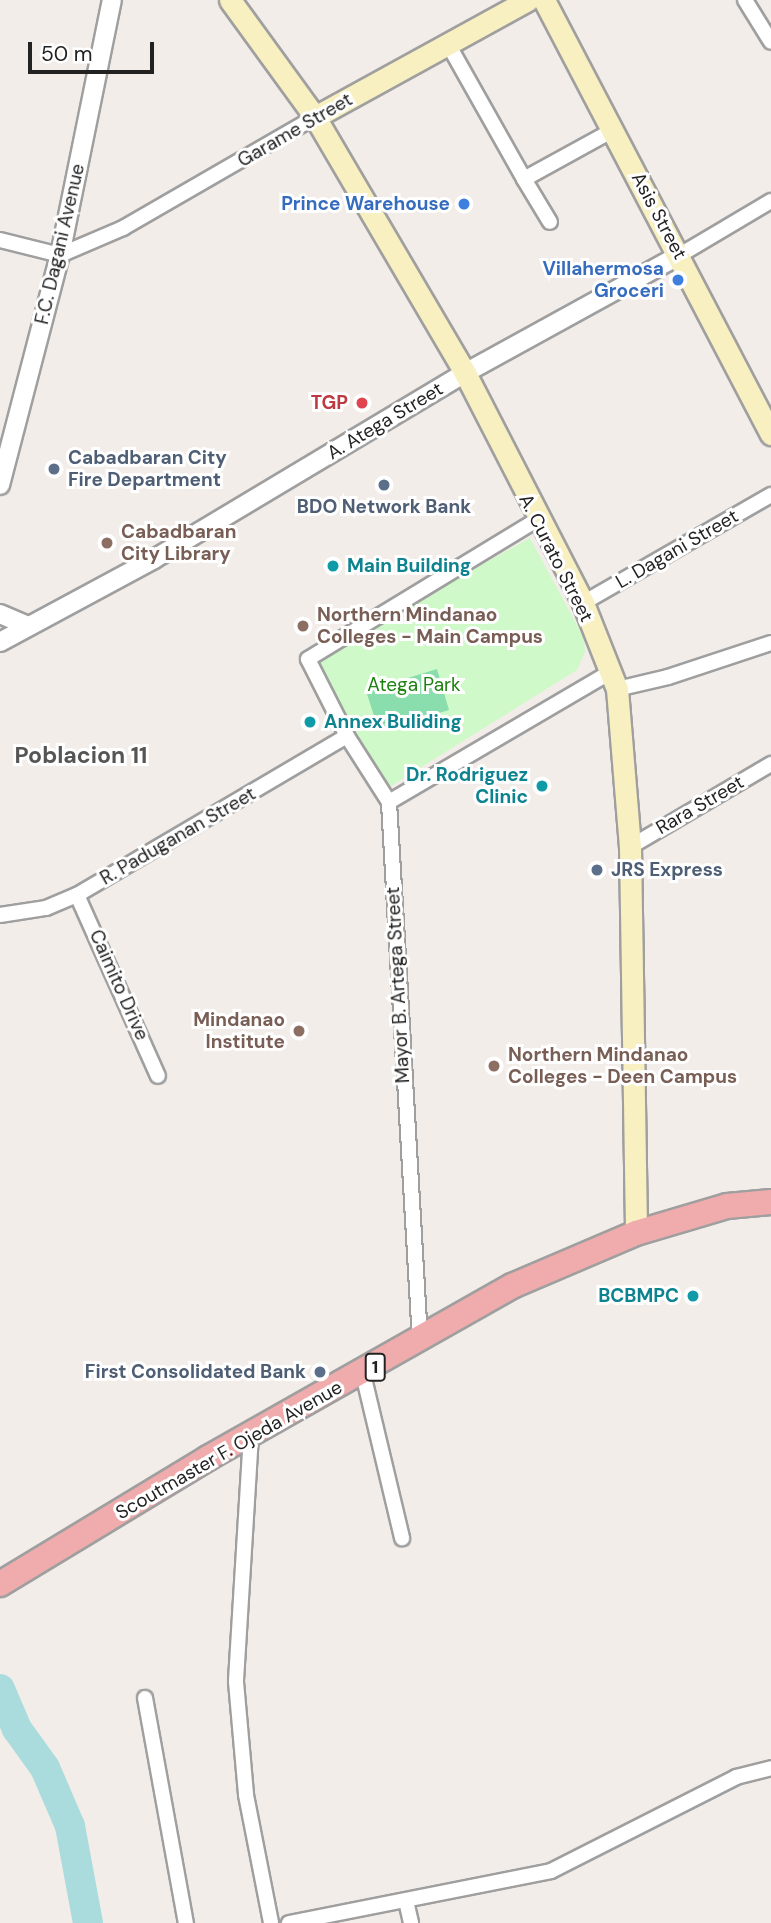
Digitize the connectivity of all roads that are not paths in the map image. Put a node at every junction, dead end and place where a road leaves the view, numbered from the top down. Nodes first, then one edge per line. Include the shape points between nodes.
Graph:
1 (112, 0) edge
2 (230, 0) edge
3 (528, 0) edge
4 (544, 0) edge
5 (745, 0) edge
6 (771, 42) edge
7 (448, 44) junction
8 (315, 117) junction
9 (613, 130) junction
10 (524, 178) junction
11 (771, 201) edge
12 (550, 222) dead end
13 (0, 240) edge
14 (680, 254) junction
15 (60, 255) junction
16 (465, 373) junction
17 (771, 434) edge
18 (0, 485) edge
19 (771, 495) edge
20 (537, 520) junction
21 (583, 603) junction
22 (0, 614) edge
23 (26, 625) junction
24 (0, 642) edge
25 (771, 643) edge
26 (614, 680) junction
27 (347, 736) junction
28 (771, 764) edge
29 (388, 802) junction
30 (630, 847) junction
31 (77, 895) junction
32 (0, 915) edge
33 (158, 1076) dead end
34 (771, 1202) edge
35 (636, 1233) junction
36 (420, 1340) junction
37 (363, 1374) junction
38 (251, 1434) junction
39 (402, 1538) dead end
40 (0, 1584) edge
41 (145, 1698) dead end
42 (771, 1768) edge
43 (406, 1901) junction
44 (186, 1923) edge
45 (271, 1923) edge
46 (289, 1923) edge
47 (411, 1923) edge

1 - 15 street, F.C. Dagani Avenue
2 - 8 main road, A. Curato Street
3 - 7 main road, Garame Street
4 - 9 main road, Asis Street
5 - 6 street
7 - 8 main road, Garame Street
7 - 10 street
8 - 15 street, Garame Street via 123,228
8 - 16 main road, A. Curato Street
9 - 10 street
9 - 14 main road, Asis Street
10 - 12 street
11 - 14 street, A. Atega Street
13 - 15 street
14 - 16 street, A. Atega Street
14 - 17 main road, Asis Street
15 - 18 street, F.C. Dagani Avenue
16 - 20 main road, A. Curato Street
16 - 23 street, A. Atega Street via 154,558
19 - 21 street, L. Dagani Street
20 - 21 main road, A. Curato Street
20 - 27 street, Mayor B. Artega Street via 311,654 308,666
21 - 26 main road, A. Curato Street
22 - 23 street
23 - 24 street, A. Atega Street
25 - 26 street via 668,677
26 - 29 street
26 - 30 main road, A. Curato Street
27 - 29 street, Mayor B. Artega Street
27 - 31 street, R. Paduganan Street
28 - 30 street, Rara Street
29 - 36 street, Mayor B. Artega Street
30 - 35 main road, A. Curato Street
31 - 32 street, R. Paduganan Street via 46,908
31 - 33 street, Caimito Drive
34 - 35 highway, Scoutmaster F. Ojeda Avenue / 1 via 727,1206
35 - 36 highway, Scoutmaster F. Ojeda Avenue / 1 via 512,1286
36 - 37 highway, Scoutmaster F. Ojeda Avenue / 1
37 - 38 highway, Scoutmaster F. Ojeda Avenue / 1
37 - 39 street
38 - 40 highway, Scoutmaster F. Ojeda Avenue / 1
38 - 45 street via 236,1682 246,1795
41 - 44 street
42 - 43 street via 736,1777 551,1871
43 - 46 street
43 - 47 street

